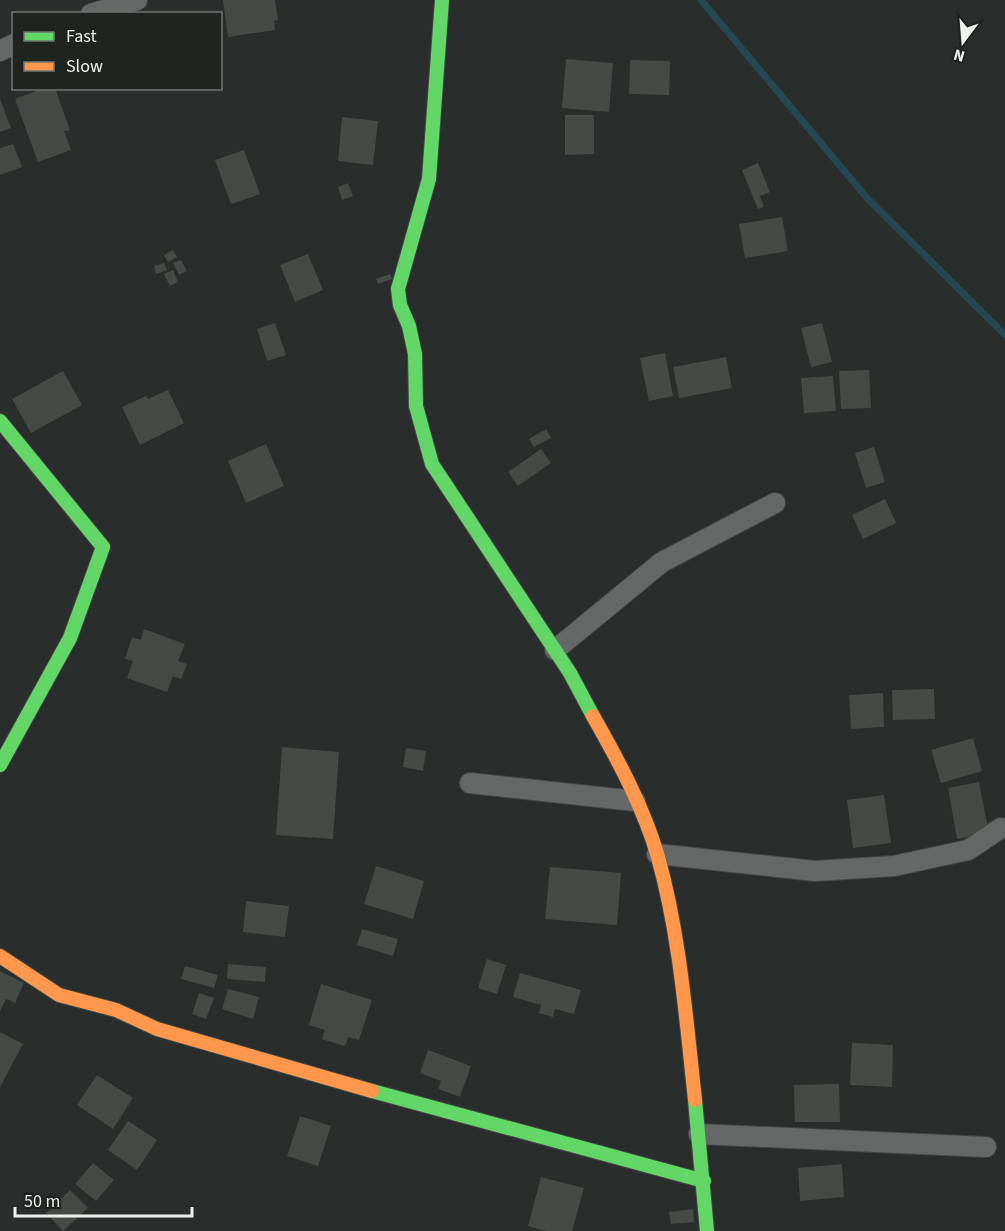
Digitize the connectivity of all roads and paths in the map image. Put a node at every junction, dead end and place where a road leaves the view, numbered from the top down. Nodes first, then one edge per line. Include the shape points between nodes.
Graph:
1 (137, 0) edge
2 (442, 0) edge
3 (98, 12) edge
4 (0, 420) edge
5 (775, 503) dead end
6 (555, 650) junction
7 (0, 765) edge
8 (470, 783) dead end
9 (635, 801) junction
10 (1001, 828) dead end
11 (657, 854) junction
12 (0, 956) edge
13 (699, 1134) junction
14 (986, 1147) dead end
15 (704, 1181) junction
16 (707, 1231) edge

1 - 3 street
2 - 6 street via 429,179 398,289 415,354 416,406 432,464
4 - 7 street via 103,547 70,638
5 - 6 street via 662,562
6 - 9 street via 621,766
8 - 9 street
9 - 11 street
10 - 11 street via 968,849 894,867 815,871
11 - 13 street via 675,927
12 - 15 street via 59,995 116,1010 157,1029 286,1068
13 - 14 street
13 - 15 street
15 - 16 street

